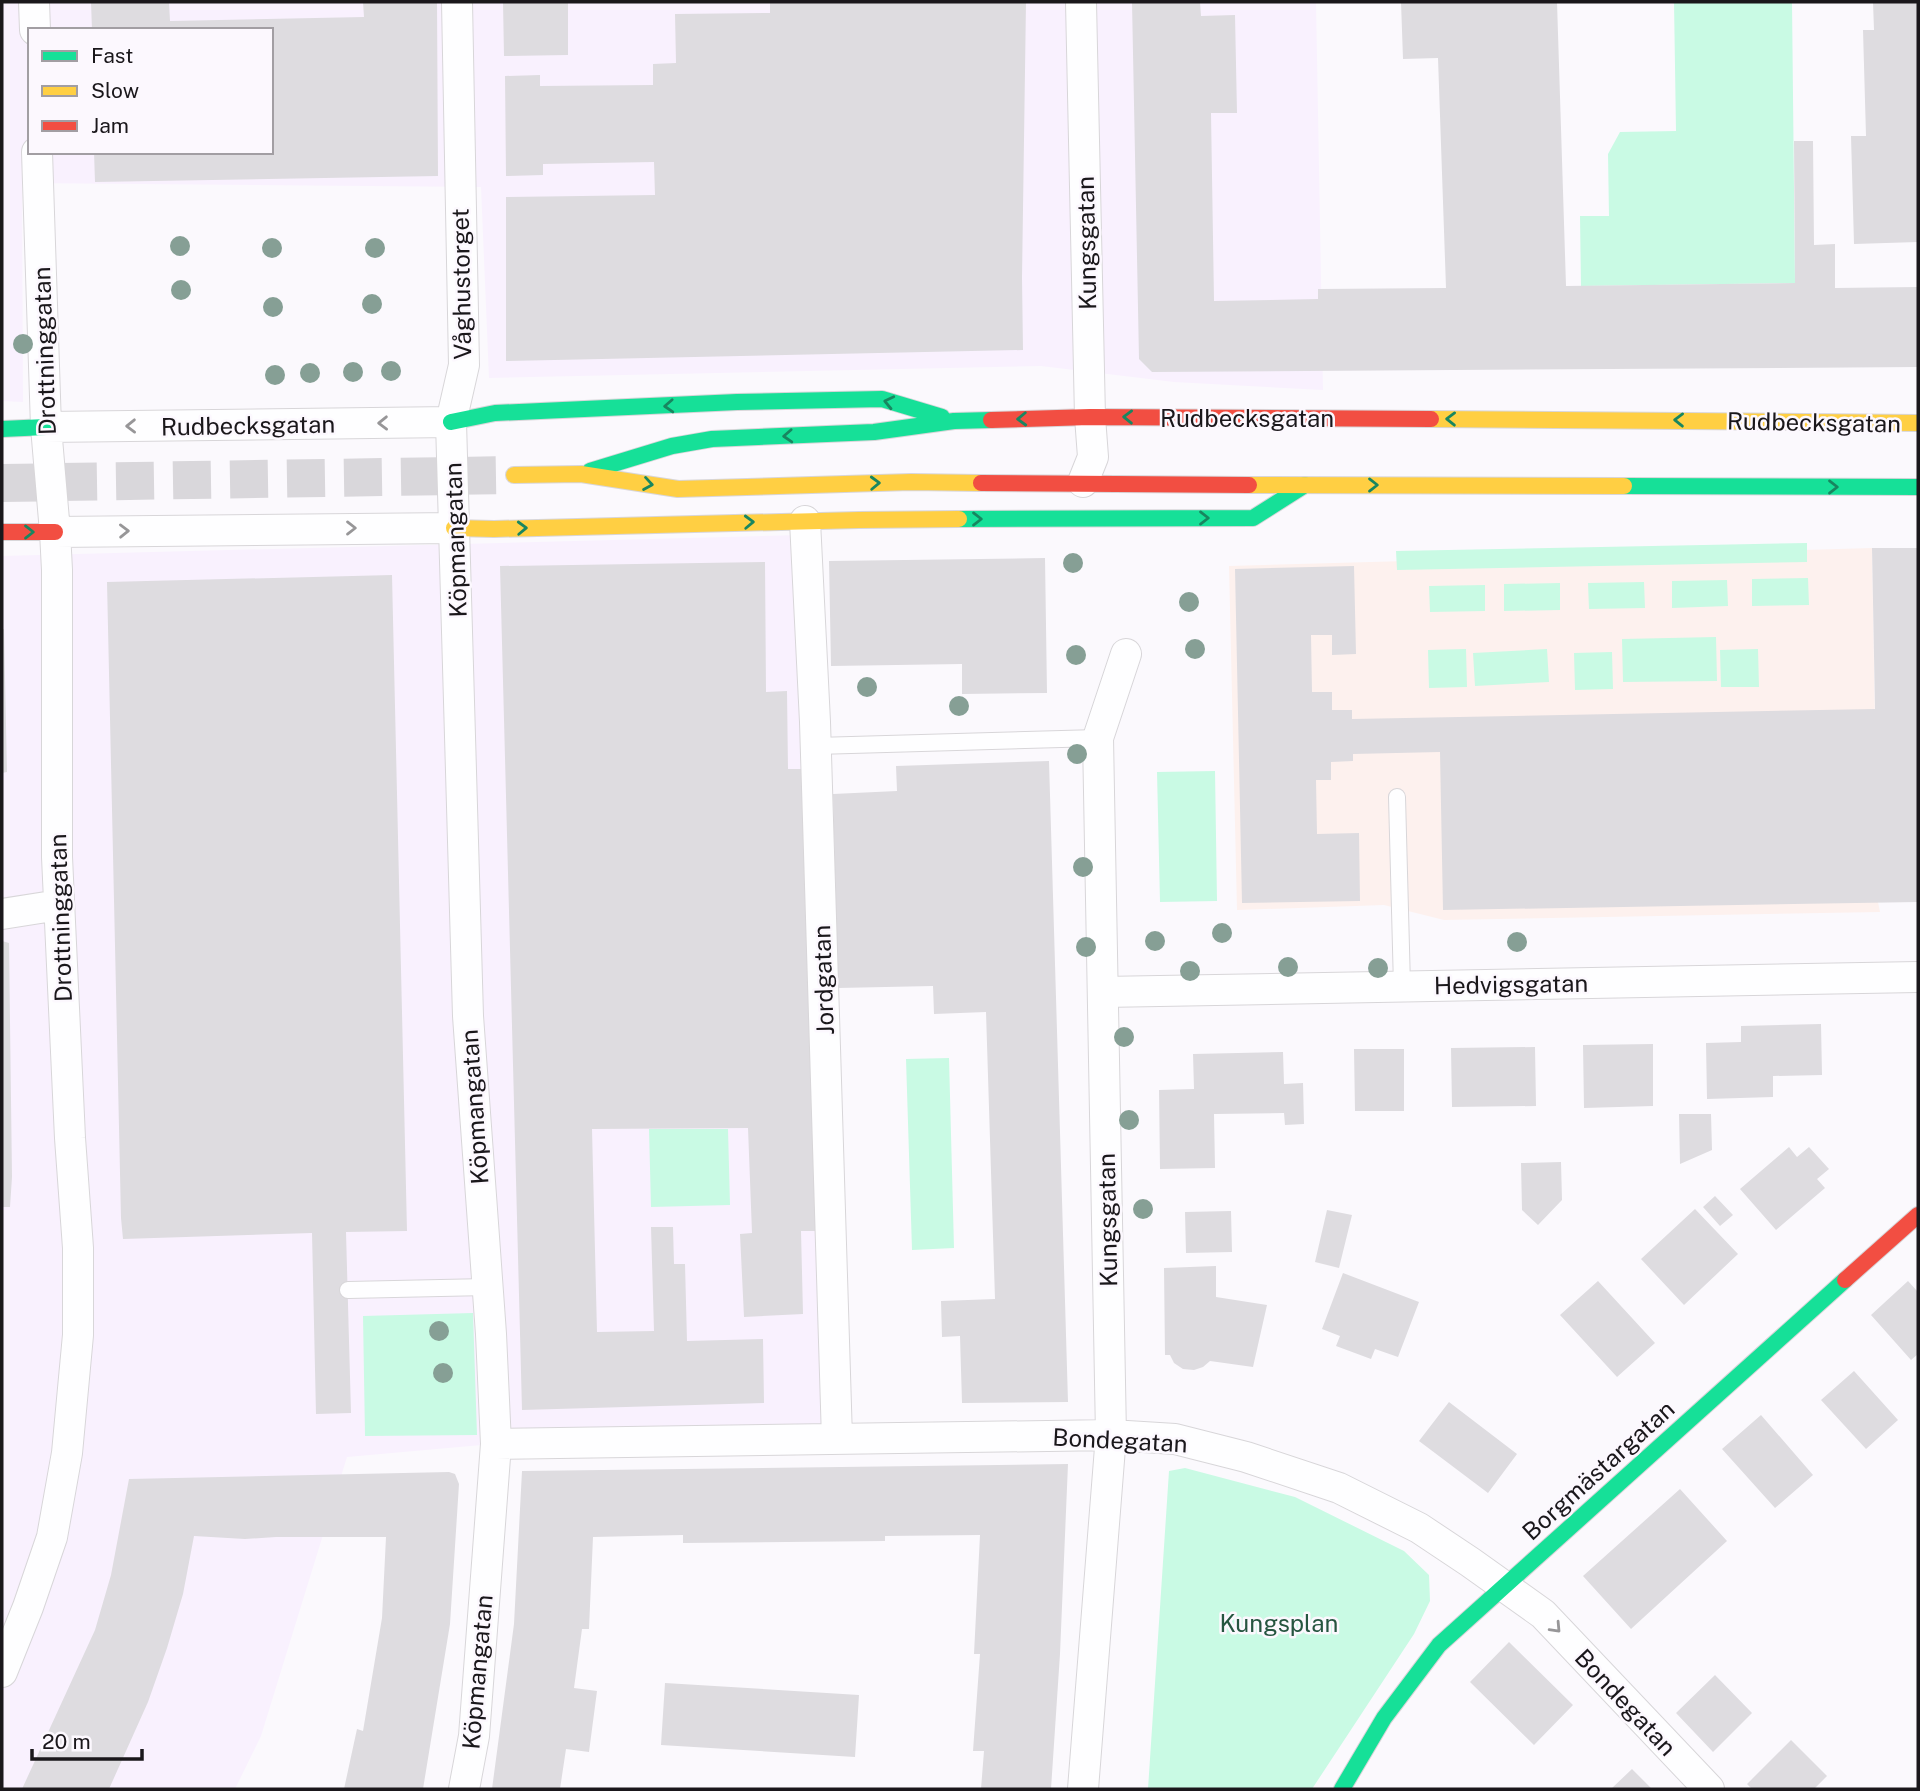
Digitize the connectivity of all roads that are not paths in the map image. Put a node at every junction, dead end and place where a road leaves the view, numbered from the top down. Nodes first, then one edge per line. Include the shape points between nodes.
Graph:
1 (34, 2) edge
2 (457, 2) edge
3 (1081, 2) edge
4 (35, 28) edge
5 (37, 154) edge
6 (1090, 417) junction
7 (954, 421) junction
8 (451, 422) junction
9 (1918, 423) edge
10 (46, 427) junction
11 (2, 429) edge
12 (581, 474) junction
13 (514, 475) tunnel mouth
14 (1083, 482) junction
15 (1305, 485) junction
16 (1918, 487) edge
17 (805, 521) junction
18 (454, 528) junction
19 (2, 532) edge
20 (55, 532) junction
21 (1126, 654) dead end
22 (1098, 738) junction
23 (816, 746) junction
24 (1397, 797) dead end
25 (59, 905) junction
26 (2, 914) edge
27 (1918, 976) edge
28 (1402, 986) junction
29 (1103, 992) junction
30 (1918, 1214) edge
31 (487, 1287) junction
32 (348, 1290) dead end
33 (1111, 1435) junction
34 (837, 1439) junction
35 (496, 1444) junction
36 (1503, 1585) junction
37 (2, 1672) edge
38 (464, 1789) edge
39 (1083, 1789) edge
40 (1342, 1789) edge
41 (1709, 1789) edge

1 - 4 street
2 - 8 street, Våghustorget via 464,365
3 - 6 street, Kungsgatan
5 - 10 street, Drottninggatan
6 -> 7 main road, Rudbecksgatan
9 -> 6 main road, Rudbecksgatan
6 - 14 street, Kungsgatan via 1093,457
7 -> 8 main road via 882,399 495,413
7 -> 12 main road, Rudbecksgatan via 874,432 712,439 672,446
8 -> 10 street, Rudbecksgatan
8 - 18 street, Köpmangatan
10 - 11 main road
10 - 20 street, Drottninggatan
12 - 13 main road, Rudbecksgatan
12 -> 14 main road, Rudbecksgatan via 678,489
14 - 15 main road, Rudbecksgatan
15 -> 16 main road, Rudbecksgatan
17 -> 15 main road via 1253,518
18 -> 17 main road
17 - 23 street, Jordgatan
20 -> 18 street
18 - 31 street, Köpmangatan via 468,1016
19 -> 20 main road
20 - 25 street, Drottninggatan
21 - 22 street, Kungsgatan
22 - 23 lane
22 - 29 street, Kungsgatan
23 - 34 street, Jordgatan
24 - 28 lane
25 - 26 street
25 - 37 street, Drottninggatan via 78,1248 78,1335 68,1442 52,1537
27 - 28 street, Hedvigsgatan
28 - 29 street, Hedvigsgatan
29 - 33 street, Kungsgatan
30 - 36 main road, Borgmästargatan
31 - 32 lane
31 - 35 street, Köpmangatan
33 - 34 street, Bondegatan
33 - 36 street, Bondegatan via 1175,1438 1339,1488 1419,1528
33 - 39 street, Kungsgatan
34 - 35 street, Bondegatan
35 - 38 street, Köpmangatan via 474,1736
36 - 40 main road, Borgmästargatan via 1439,1645 1384,1718
36 -> 41 street, Bondegatan via 1543,1614

